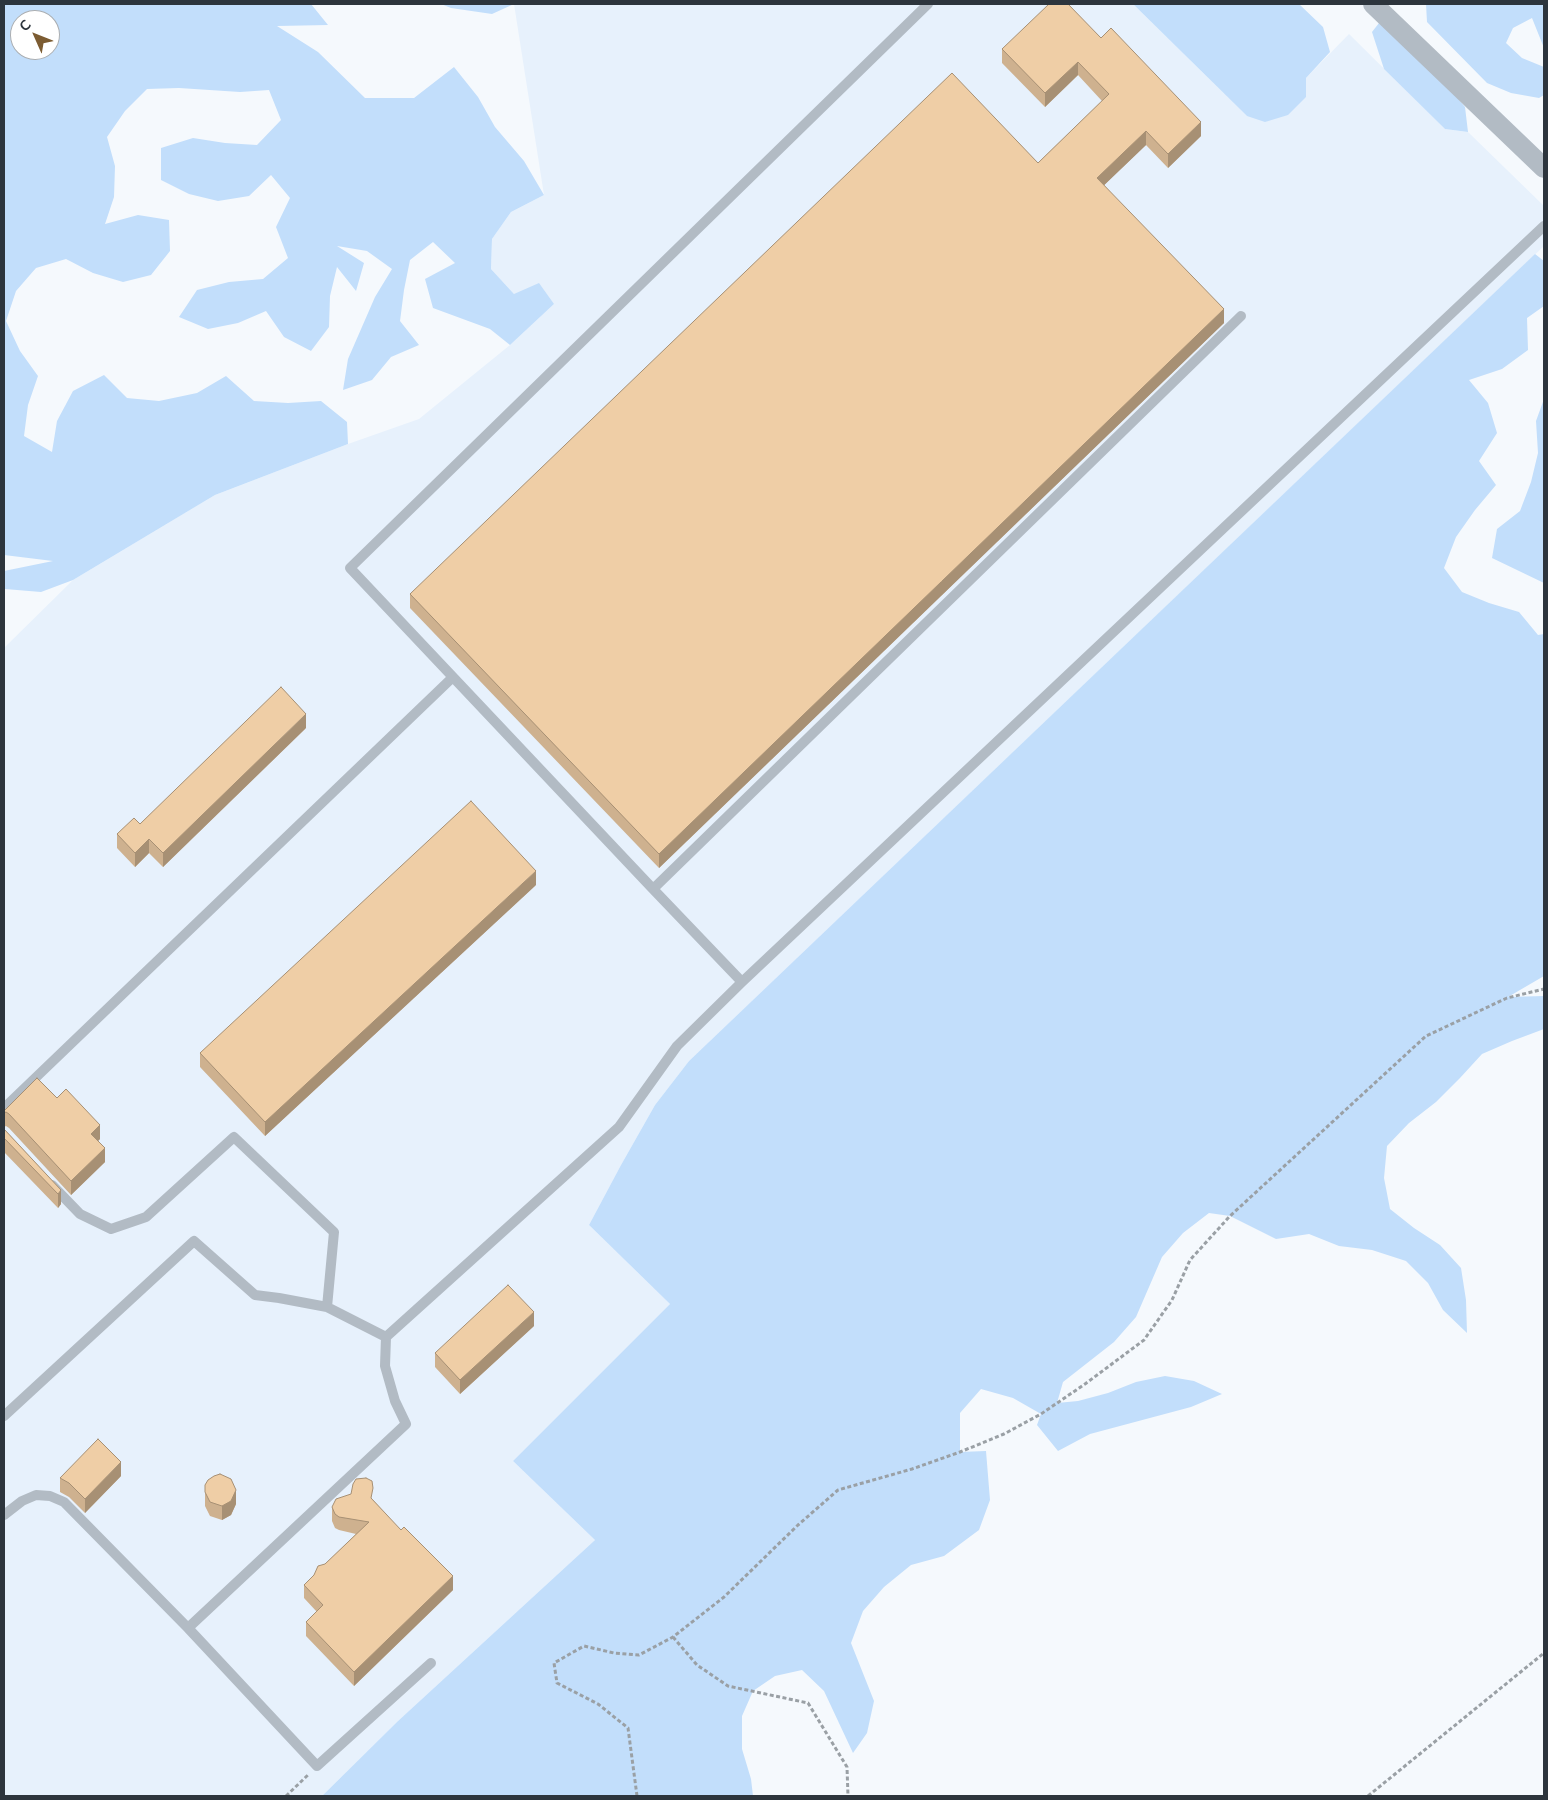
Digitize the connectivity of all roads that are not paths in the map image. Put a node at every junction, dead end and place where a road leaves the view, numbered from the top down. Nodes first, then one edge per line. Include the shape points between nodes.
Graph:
1 (928, 4) edge
2 (1373, 4) edge
3 (1544, 168) edge
4 (1544, 226) edge
5 (1241, 316) dead end
6 (453, 677) junction
7 (653, 889) junction
8 (742, 982) junction
9 (4, 1108) edge
10 (42, 1174) edge
11 (326, 1307) junction
12 (386, 1337) junction
13 (4, 1416) edge
14 (4, 1515) edge
15 (188, 1628) junction
16 (431, 1663) dead end

1 - 6 lane via 350,568
2 - 3 street
4 - 8 lane
5 - 7 lane
6 - 7 lane
6 - 9 lane
7 - 8 lane
8 - 12 lane via 677,1046 619,1127
10 - 11 lane via 80,1214 111,1230 146,1217 234,1137 334,1232
11 - 12 lane
11 - 13 lane via 255,1295 194,1241
12 - 15 lane via 385,1366 395,1401 406,1424
14 - 15 lane via 36,1494 64,1502
15 - 16 lane via 317,1766

